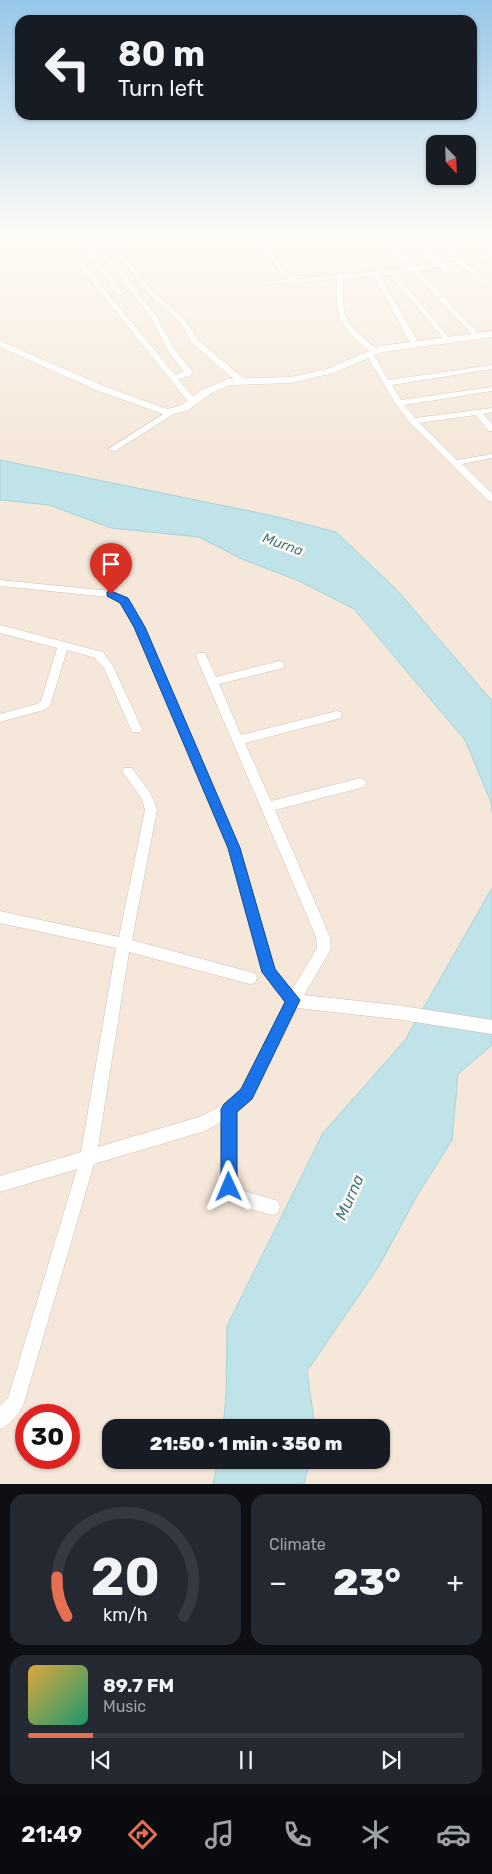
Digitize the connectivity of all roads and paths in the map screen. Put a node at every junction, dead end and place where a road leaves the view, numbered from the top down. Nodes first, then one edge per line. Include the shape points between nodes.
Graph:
1 (115, 305) edge
2 (145, 305) edge
3 (165, 305) edge
4 (338, 305) edge
5 (393, 305) edge
6 (419, 305) edge
7 (448, 305) edge
8 (492, 334) edge
9 (477, 336) junction
10 (447, 339) junction
11 (0, 344) edge
12 (415, 344) junction
13 (373, 353) junction
14 (492, 367) edge
15 (174, 378) junction
16 (240, 381) junction
17 (387, 383) junction
18 (492, 389) edge
19 (193, 402) junction
20 (399, 403) junction
21 (176, 410) junction
22 (492, 410) edge
23 (478, 412) junction
24 (413, 422) junction
25 (492, 429) edge
26 (112, 449) dead end
27 (492, 456) edge
28 (456, 463) junction
29 (492, 499) edge
30 (0, 583) edge
31 (0, 628) edge
32 (63, 645) junction
33 (201, 656) dead end
34 (279, 665) dead end
35 (213, 682) junction
36 (338, 715) dead end
37 (0, 718) edge
38 (136, 729) dead end
39 (238, 740) junction
40 (128, 771) dead end
41 (360, 782) dead end
42 (266, 807) junction
43 (0, 918) edge
44 (124, 944) junction
45 (250, 978) dead end
46 (292, 1000) junction
47 (492, 1027) edge
48 (229, 1109) junction
49 (88, 1159) junction
50 (0, 1184) edge
51 (272, 1207) dead end
52 (0, 1420) edge

1 - 15 street
2 - 15 street via 189,372
3 - 16 street via 184,322 192,339
4 - 13 street via 344,324
5 - 12 street
6 - 10 street
7 - 9 street
8 - 9 street
9 - 10 street
10 - 12 street
11 - 21 street via 138,403 166,412
12 - 13 street
13 - 16 street via 325,373 291,380
13 - 17 street
14 - 17 street
15 - 19 street
16 - 19 street via 228,382
17 - 20 street
18 - 20 street
19 - 21 street
20 - 24 street
21 - 26 street
22 - 23 street
23 - 24 street
23 - 25 street
24 - 28 street
27 - 28 street
28 - 29 street
30 - 46 street via 111,594 124,600 140,627 234,848 269,972
31 - 32 street
32 - 37 street via 46,703
32 - 38 street via 92,652 104,660
33 - 35 street
34 - 35 street
35 - 39 street
36 - 39 street
39 - 42 street
40 - 44 street via 147,797 151,810
41 - 42 street
42 - 46 street via 323,937 324,949
43 - 44 street
44 - 45 street
44 - 49 street
46 - 47 street
46 - 48 street via 246,1094
48 - 49 street via 205,1123
48 - 51 street via 229,1187 236,1196
49 - 50 street
49 - 52 street via 14,1403

